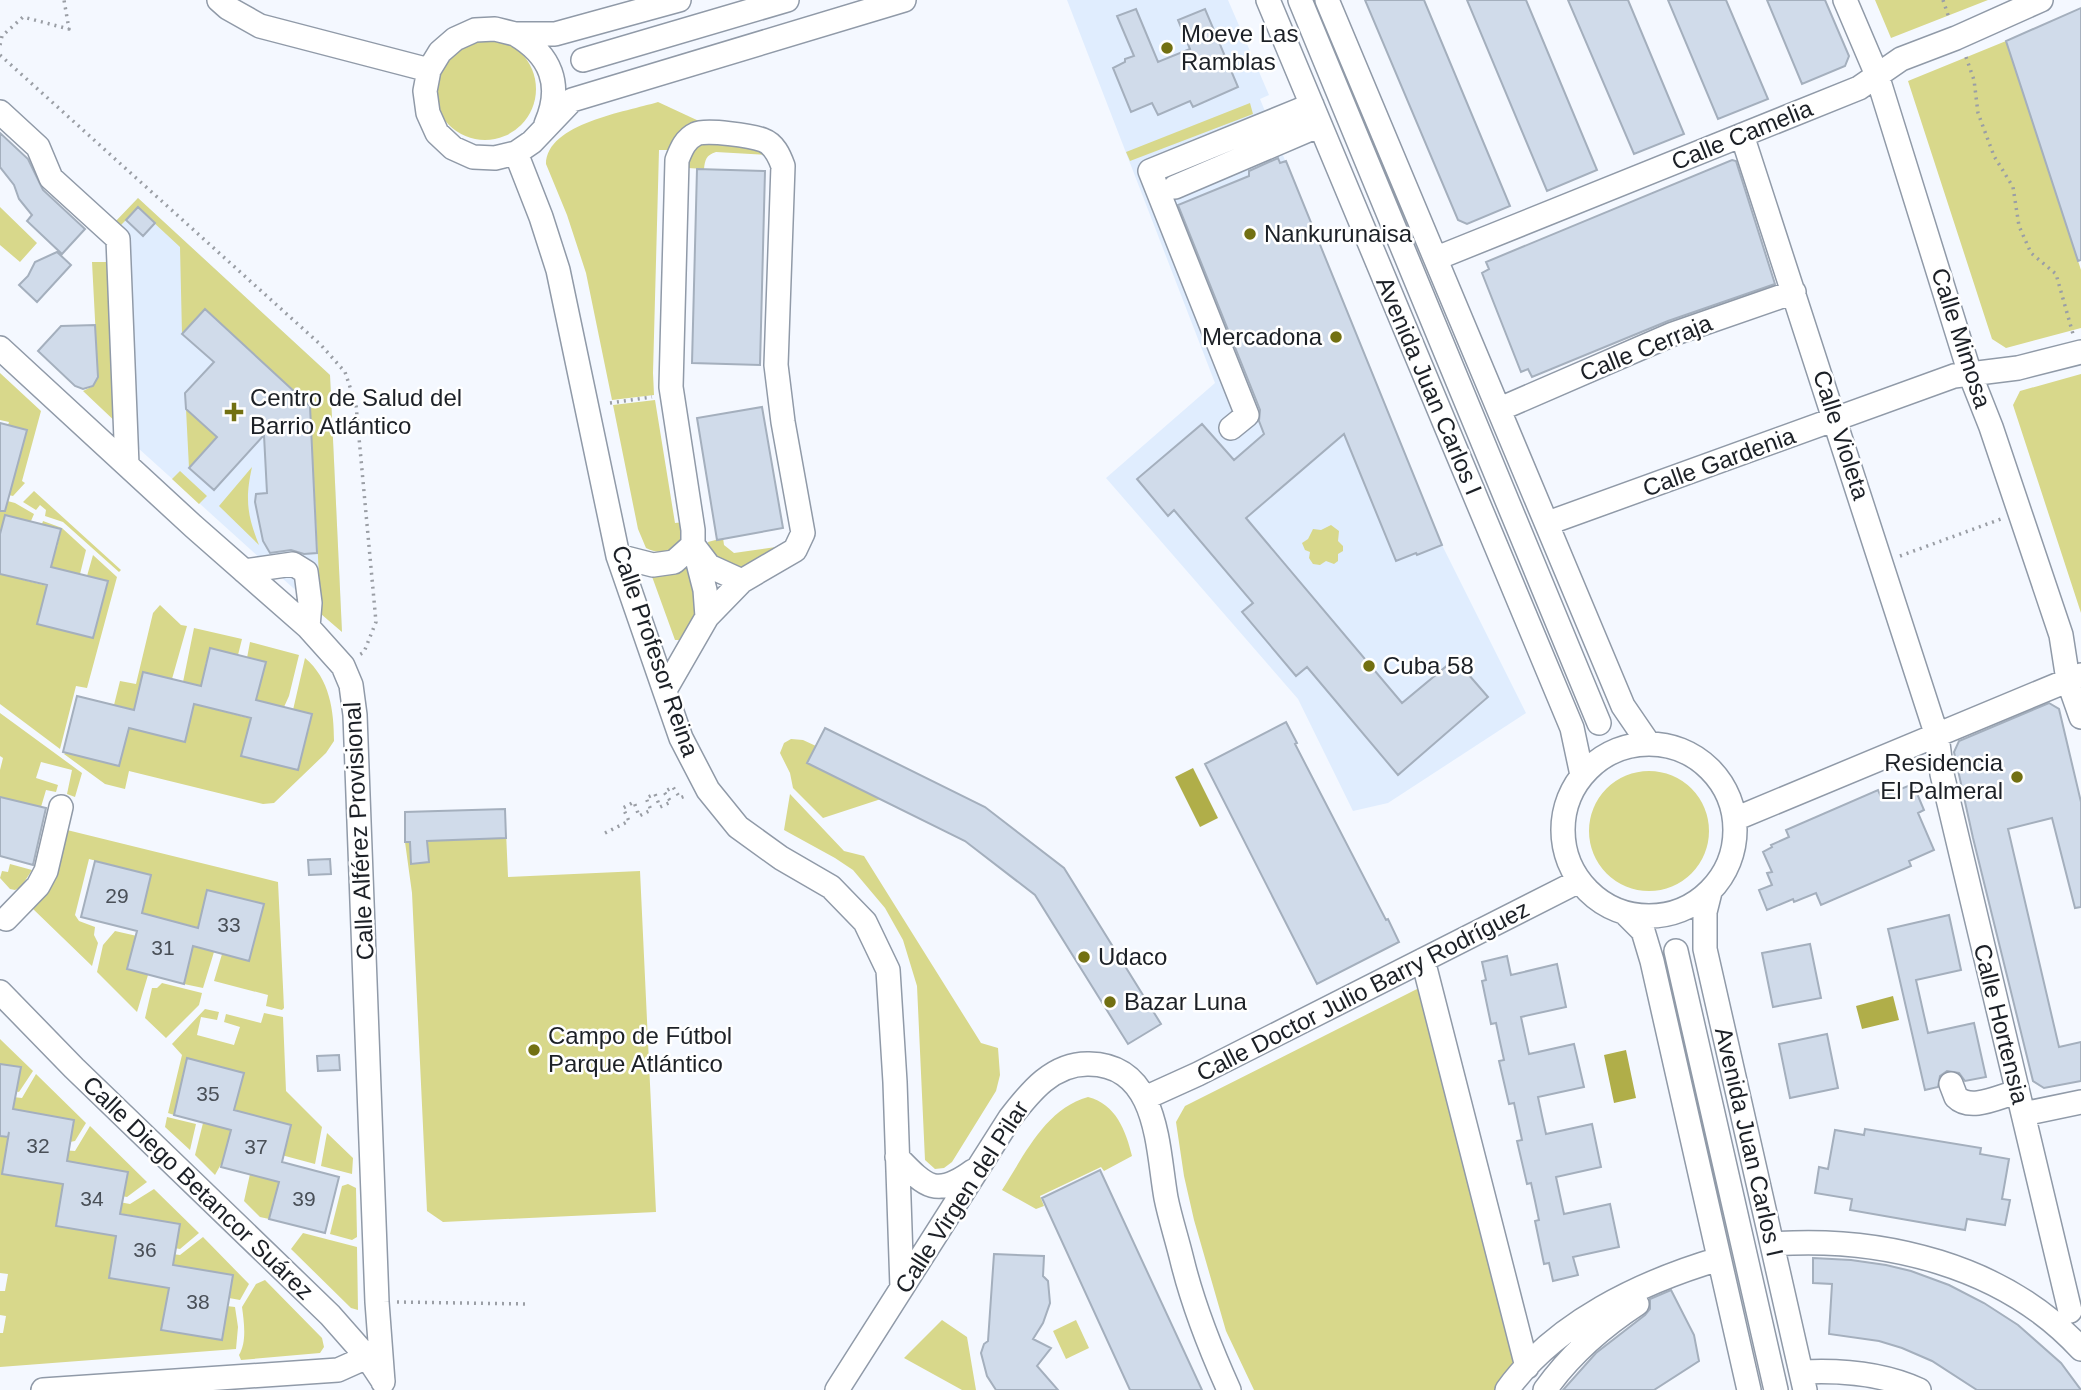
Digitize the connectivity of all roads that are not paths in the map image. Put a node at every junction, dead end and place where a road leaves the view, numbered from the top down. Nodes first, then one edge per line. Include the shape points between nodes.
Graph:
1 (219, 0) edge
2 (679, 0) edge
3 (787, 0) edge
4 (904, 0) edge
5 (1268, 0) edge
6 (1300, 0) edge
7 (1327, 0) edge
8 (1845, 0) edge
9 (2042, 0) edge
10 (515, 34) junction
11 (583, 60) dead end
12 (429, 70) junction
13 (1877, 75) junction
14 (0, 112) edge
15 (1316, 115) junction
16 (545, 127) junction
17 (1742, 135) junction
18 (516, 153) junction
19 (1175, 187) dead end
20 (1437, 258) junction
21 (1794, 292) junction
22 (2078, 344) edge
23 (0, 348) edge
24 (1970, 374) junction
25 (1500, 409) junction
26 (1836, 419) junction
27 (1231, 428) dead end
28 (127, 465) junction
29 (161, 469) dead end
30 (160, 496) junction
31 (1548, 523) junction
32 (693, 545) junction
33 (618, 556) junction
34 (244, 571) junction
35 (742, 581) junction
36 (707, 617) junction
37 (308, 627) junction
38 (2075, 677) edge
39 (665, 690) junction
40 (2081, 717) edge
41 (1599, 723) dead end
42 (1937, 736) junction
43 (1648, 744) junction
44 (1583, 775) junction
45 (61, 807) dead end
46 (1735, 819) junction
47 (1579, 881) junction
48 (1710, 892) junction
49 (1626, 914) junction
50 (6, 919) dead end
51 (1676, 951) dead end
52 (1423, 960) junction
53 (0, 992) edge
54 (1951, 1084) dead end
55 (1145, 1098) junction
56 (2081, 1102) edge
57 (2020, 1103) junction
58 (897, 1157) junction
59 (977, 1169) junction
60 (1772, 1244) junction
61 (1719, 1263) junction
62 (902, 1288) junction
63 (2069, 1315) edge
64 (2081, 1349) edge
65 (368, 1357) junction
66 (1527, 1367) junction
67 (1803, 1381) edge
68 (385, 1386) edge
69 (1743, 1388) edge
70 (43, 1390) edge
71 (837, 1390) edge
72 (1229, 1390) edge
73 (1507, 1390) edge
74 (1545, 1390) edge
75 (1776, 1390) edge
76 (1919, 1390) edge

1 - 12 street via 260,26
2 - 10 street via 555,34
3 - 11 street
4 - 16 street via 572,100
5 - 15 street, Avenida Juan Carlos I
6 - 41 street, Avenida Juan Carlos I
7 - 20 street
8 - 13 street, Calle Mimosa
9 - 13 street, Calle Camelia via 1901,59
10 - 12 street via 495,29 465,34 440,52
10 - 16 street via 543,57 551,74 552,110
12 - 18 street via 428,113 453,148 473,157
13 - 17 street, Calle Camelia via 1859,88
13 - 24 street, Calle Mimosa
14 - 28 street via 38,147 51,178 118,239
15 - 19 street
15 - 27 street via 1150,171 1247,415
15 - 44 street, Avenida Juan Carlos I via 1572,728
16 - 18 street
17 - 20 street, Calle Camelia
17 - 21 street, Calle Violeta
18 - 33 street, Calle Profesor Reina via 558,270
20 - 25 street
21 - 25 street, Calle Cerraja via 1673,334
21 - 26 street, Calle Violeta
22 - 24 street, Calle Gardenia via 2018,368
23 - 28 street, Calle Alférez Provisional
24 - 26 street, Calle Gardenia
24 - 38 street, Calle Mimosa
25 - 31 street
26 - 31 street, Calle Gardenia
26 - 42 street, Calle Violeta
28 - 30 street, Calle Alférez Provisional
29 - 30 street
30 - 34 street, Calle Alférez Provisional
31 - 43 street via 1623,706
32 - 33 street via 674,562 653,565
32 - 35 street via 709,566
32 - 35 street via 671,387 677,160 694,134 706,131 764,140 776,149 783,166 776,365 803,533 795,550
32 - 36 street
33 - 39 street, Calle Profesor Reina
34 - 37 street, Calle Alférez Provisional
34 - 37 street via 293,564 306,572
35 - 36 street
36 - 39 street
37 - 68 street, Calle Alférez Provisional via 343,666 355,715 377,1302
38 - 40 street, Calle Mimosa
38 - 42 street
39 - 58 street, Calle Profesor Reina via 681,738 708,790 738,827 831,887 865,922 888,970
42 - 46 street
42 - 57 street, Calle Hortensia
43 - 44 street via 1601,758
43 - 46 street via 1670,746 1710,768 1727,793
44 - 47 street via 1568,800 1563,828 1566,856
45 - 50 street via 46,871
46 - 48 street via 1734,846 1726,871
47 - 49 street via 1600,902
47 - 52 street, Calle Doctor Julio Barry Rodríguez
48 - 49 street via 1692,906 1670,914
48 - 60 street, Avenida Juan Carlos I via 1705,949
49 - 61 street via 1643,932 1652,961
51 - 75 street, Avenida Juan Carlos I
52 - 55 street, Calle Doctor Julio Barry Rodríguez
52 - 66 street
53 - 65 street, Calle Diego Betancor Suárez
54 - 57 street via 1956,1097 1968,1104
55 - 59 street, Calle Virgen del Pilar via 1134,1083 1111,1068 1074,1064 1040,1083 1010,1118
55 - 72 street, Calle Virgen del Pilar via 1186,1276
56 - 57 street
57 - 63 street, Calle Hortensia
58 - 59 street via 928,1185 943,1188
58 - 62 street, Calle Profesor Reina
59 - 62 street, Calle Virgen del Pilar
60 - 63 street via 1862,1245 1950,1265
60 - 67 street, Avenida Juan Carlos I
61 - 66 street via 1658,1280 1598,1311
61 - 69 street
61 - 74 street via 1626,1311 1575,1354
62 - 71 street, Calle Virgen del Pilar
63 - 64 street
65 - 68 street, Calle Diego Betancor Suárez
65 - 70 street via 338,1370
66 - 73 street
67 - 76 street via 1824,1371 1874,1376

